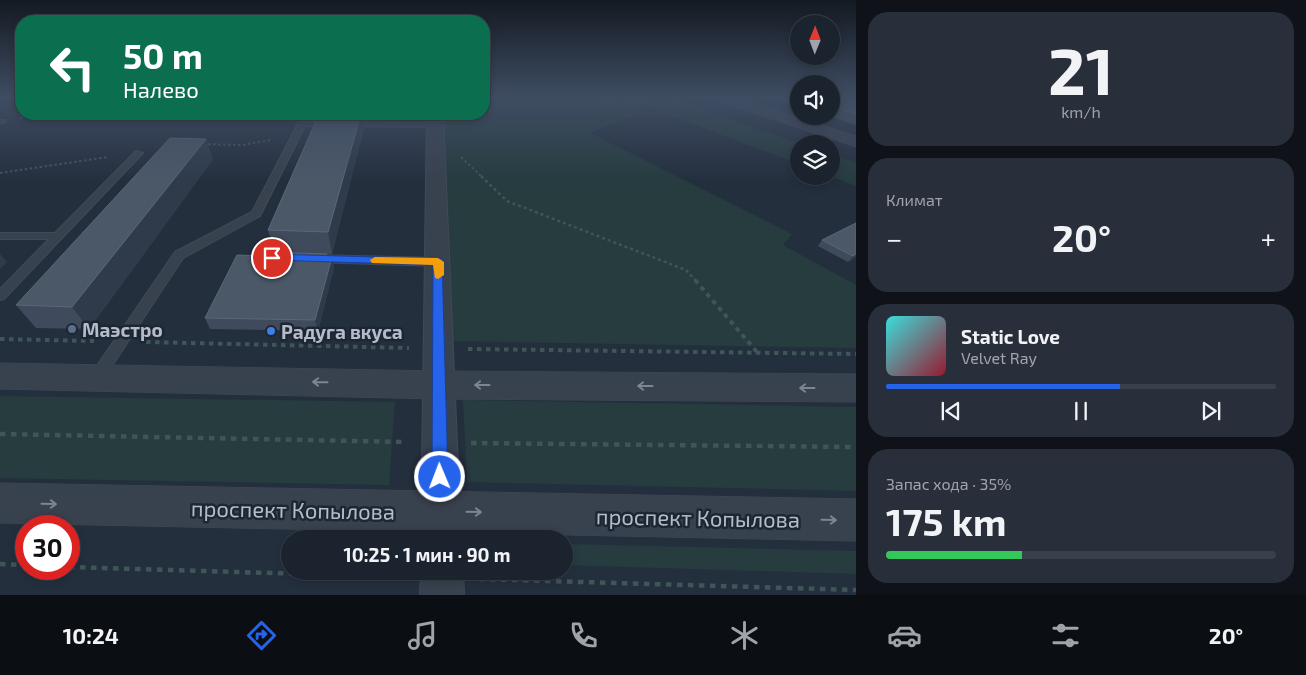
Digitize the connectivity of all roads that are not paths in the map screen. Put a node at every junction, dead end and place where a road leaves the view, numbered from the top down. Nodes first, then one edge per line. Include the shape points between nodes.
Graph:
1 (302, 126) edge
2 (416, 126) edge
3 (807, 126) edge
4 (436, 127) edge
5 (856, 142) edge
6 (139, 153) dead end
7 (0, 236) edge
8 (58, 236) junction
9 (301, 258) edge
10 (438, 262) junction
11 (0, 296) edge
12 (0, 376) edge
13 (97, 378) junction
14 (439, 385) junction
15 (856, 388) edge
16 (0, 503) edge
17 (856, 520) edge
18 (441, 525) edge
19 (442, 580) edge
20 (442, 595) edge

1 - 13 lane via 256,214 180,254
2 - 4 lane
3 - 5 street
4 - 10 street
6 - 8 lane
7 - 8 lane
8 - 11 lane
9 - 10 lane
10 - 14 street
12 - 13 street
14 -> 13 street
15 -> 14 street
14 - 18 street
16 -> 18 street, проспект Копылова
18 -> 17 street, проспект Копылова
19 - 20 street

